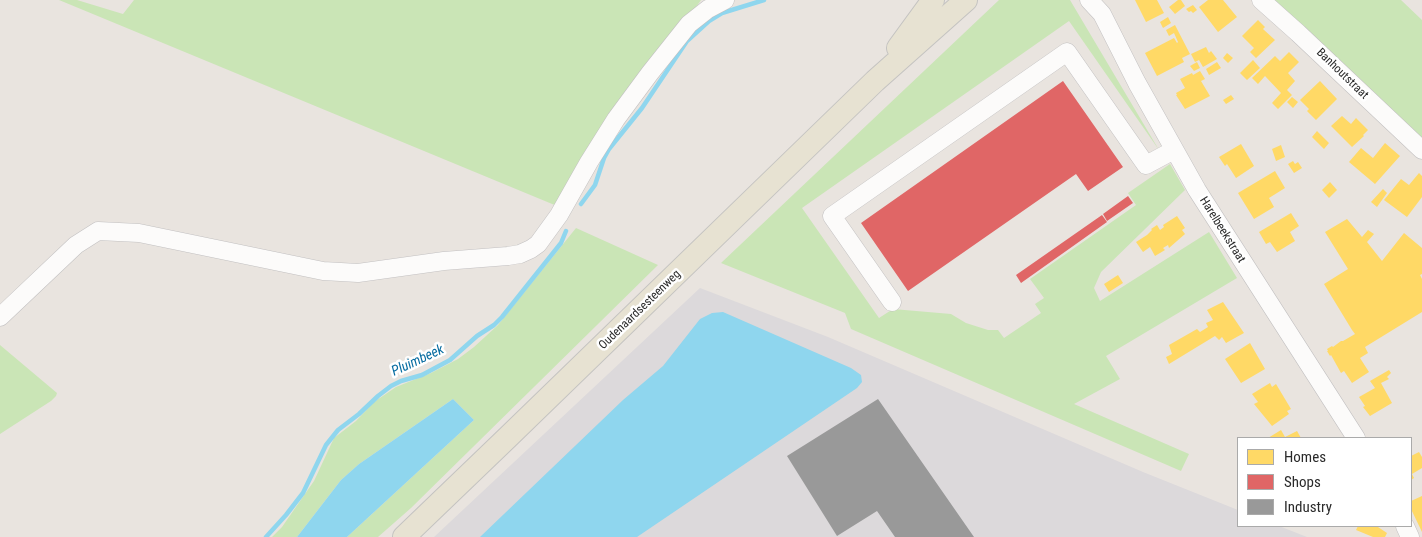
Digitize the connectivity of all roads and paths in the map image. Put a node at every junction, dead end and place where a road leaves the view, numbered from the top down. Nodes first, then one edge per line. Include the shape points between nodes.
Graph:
1 (725, 0) edge
2 (932, 0) edge
3 (966, 0) edge
4 (1089, 0) edge
5 (1261, 0) edge
6 (1101, 7) edge
7 (875, 81) junction
8 (1174, 150) junction
9 (1422, 150) edge
10 (892, 302) dead end
11 (0, 317) edge
12 (1355, 437) edge
13 (404, 537) edge

1 - 11 street via 689,24 616,119 538,244 520,254 358,273 323,271 139,233 98,231 76,245
2 - 7 main road, Oudenaardsesteenweg
3 - 7 main road, Oudenaardsesteenweg
4 - 6 street, Harelbeekstraat
5 - 9 street, Banhoutstraat
6 - 8 street, Harelbeekstraat
7 - 13 main road, Oudenaardsesteenweg
8 - 10 street via 1146,165 1067,52 832,216
8 - 12 street, Harelbeekstraat via 1274,313

